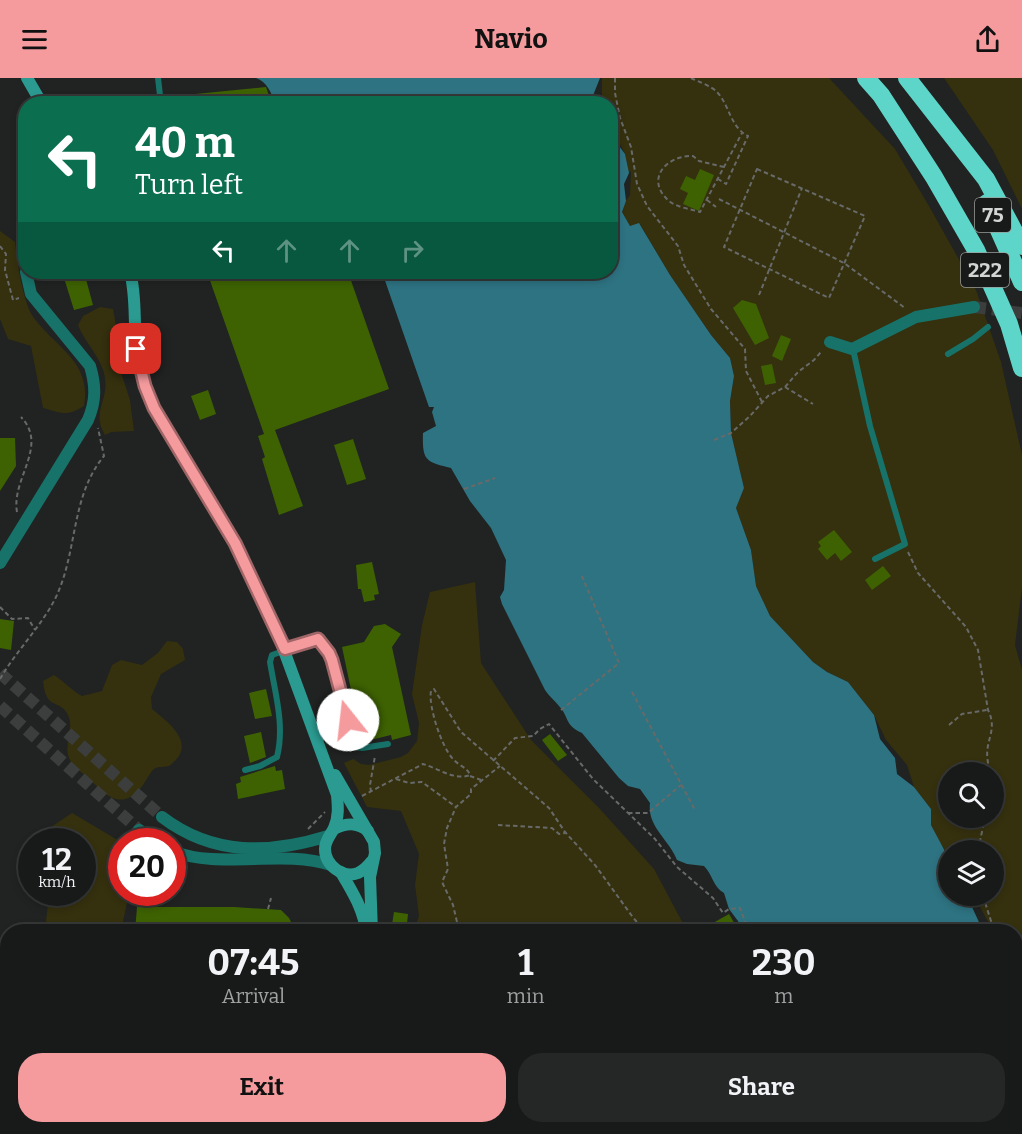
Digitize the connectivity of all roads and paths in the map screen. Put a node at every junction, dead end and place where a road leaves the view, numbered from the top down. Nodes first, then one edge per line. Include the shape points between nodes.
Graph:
1 (27, 78) edge
2 (158, 78) edge
3 (615, 78) edge
4 (691, 78) edge
5 (866, 78) edge
6 (908, 78) edge
7 (37, 96) edge
8 (160, 96) edge
9 (616, 96) edge
10 (618, 108) edge
11 (742, 133) junction
12 (962, 150) junction
13 (724, 166) junction
14 (718, 179) junction
15 (802, 188) junction
16 (719, 199) dead end
17 (707, 201) junction
18 (716, 207) dead end
19 (740, 210) junction
20 (784, 232) junction
21 (0, 246) edge
22 (1022, 246) edge
23 (844, 263) junction
24 (770, 268) junction
25 (26, 279) edge
26 (132, 279) edge
27 (1022, 282) edge
28 (759, 295) dead end
29 (18, 298) dead end
30 (974, 306) tunnel mouth
31 (916, 316) junction
32 (988, 327) dead end
33 (830, 342) joint
34 (852, 348) junction
35 (948, 354) dead end
36 (1022, 368) edge
37 (785, 387) junction
38 (762, 402) junction
39 (813, 404) dead end
40 (21, 417) dead end
41 (88, 420) junction
42 (714, 440) dead end
43 (495, 478) dead end
44 (464, 489) dead end
45 (23, 528) junction
46 (905, 544) junction
47 (874, 559) dead end
48 (0, 563) edge
49 (581, 574) dead end
50 (0, 607) edge
51 (35, 630) junction
52 (285, 649) junction
53 (0, 679) edge
54 (632, 692) dead end
55 (561, 710) dead end
56 (988, 710) junction
57 (949, 725) dead end
58 (388, 744) dead end
59 (321, 751) junction
60 (374, 760) dead end
61 (493, 760) junction
62 (989, 762) edge
63 (500, 766) junction
64 (245, 770) dead end
65 (470, 776) junction
66 (395, 778) junction
67 (481, 780) junction
68 (681, 785) junction
69 (371, 792) junction
70 (358, 798) dead end
71 (456, 807) junction
72 (695, 810) dead end
73 (628, 813) junction
74 (162, 817) tunnel mouth
75 (498, 825) dead end
76 (565, 832) junction
77 (331, 833) junction
78 (370, 833) junction
79 (186, 854) edge
80 (372, 861) junction
81 (336, 869) junction
82 (271, 898) dead end
83 (986, 906) edge
84 (268, 909) dead end
85 (365, 924) edge
86 (372, 924) edge
87 (464, 924) edge
88 (638, 924) edge
89 (746, 924) edge
90 (993, 924) edge

1 - 7 street
2 - 8 lane
3 - 9 path
4 - 11 path via 716,90
5 - 36 highway, 222 via 934,177 976,250 1010,324
6 - 12 highway, 222
10 - 38 path via 646,206 678,246 684,265 711,309 745,349 746,371
11 - 13 path
11 - 14 path via 748,136 726,184
12 - 22 highway, 222 via 986,179
12 - 27 highway, 75
13 - 14 path
13 - 17 path via 689,156 678,157 663,168 658,185 670,202 700,212
14 - 17 path
15 - 19 path via 757,169
15 - 20 path
15 - 23 path via 865,216
16 - 19 path
17 - 18 path
19 - 20 path
19 - 24 path via 724,247
20 - 23 path
20 - 24 path
21 - 29 path via 6,254 5,270 13,300
23 - 24 path via 829,298
23 - 31 path
24 - 28 path
25 - 41 street via 31,294 90,366 96,396
26 - 52 street via 136,300 136,349 154,408 235,543
30 - 31 street
31 - 34 street
32 - 35 lane
33 - 34 street
33 - 37 path
34 - 46 lane
37 - 38 path
37 - 39 path
38 - 42 path via 730,433
40 - 45 path via 32,435 15,495
41 - 45 street
41 - 51 path via 100,430 104,456 85,485 64,573 55,598
43 - 44 path
45 - 48 street
46 - 47 lane
46 - 56 path via 918,573 966,627 978,650
49 - 55 path via 619,663
50 - 51 path via 12,619 28,618
51 - 53 path
52 - 58 lane via 318,639 332,660 357,747
52 - 59 street
52 - 64 lane via 272,655 270,662 279,711 277,757
54 - 68 path
56 - 57 path via 962,714
56 - 62 path via 993,728 987,741
59 - 77 street via 337,795 337,816
59 - 78 street
60 - 69 path
61 - 63 path
61 - 65 path via 461,732 432,689 430,700 444,747
61 - 73 path via 515,738 533,736 549,724
63 - 67 path
63 - 76 path via 549,808
65 - 66 path via 449,774 423,764
65 - 67 path
66 - 69 path
66 - 71 path via 422,782
67 - 71 path
68 - 72 path
68 - 73 path via 648,813
69 - 70 path
71 - 87 path via 444,844 448,869 442,882 457,922
73 - 89 path via 677,867 713,898 723,913 740,908
74 - 77 street via 193,837 239,848 274,849
75 - 76 path
76 - 88 path via 596,865
77 - 78 street via 344,824 355,824
77 - 81 street via 326,857
78 - 80 street via 375,853
79 - 81 street via 203,858 293,858
80 - 81 street via 359,873
80 - 86 street
81 - 85 street via 359,903
82 - 84 path
83 - 90 path

